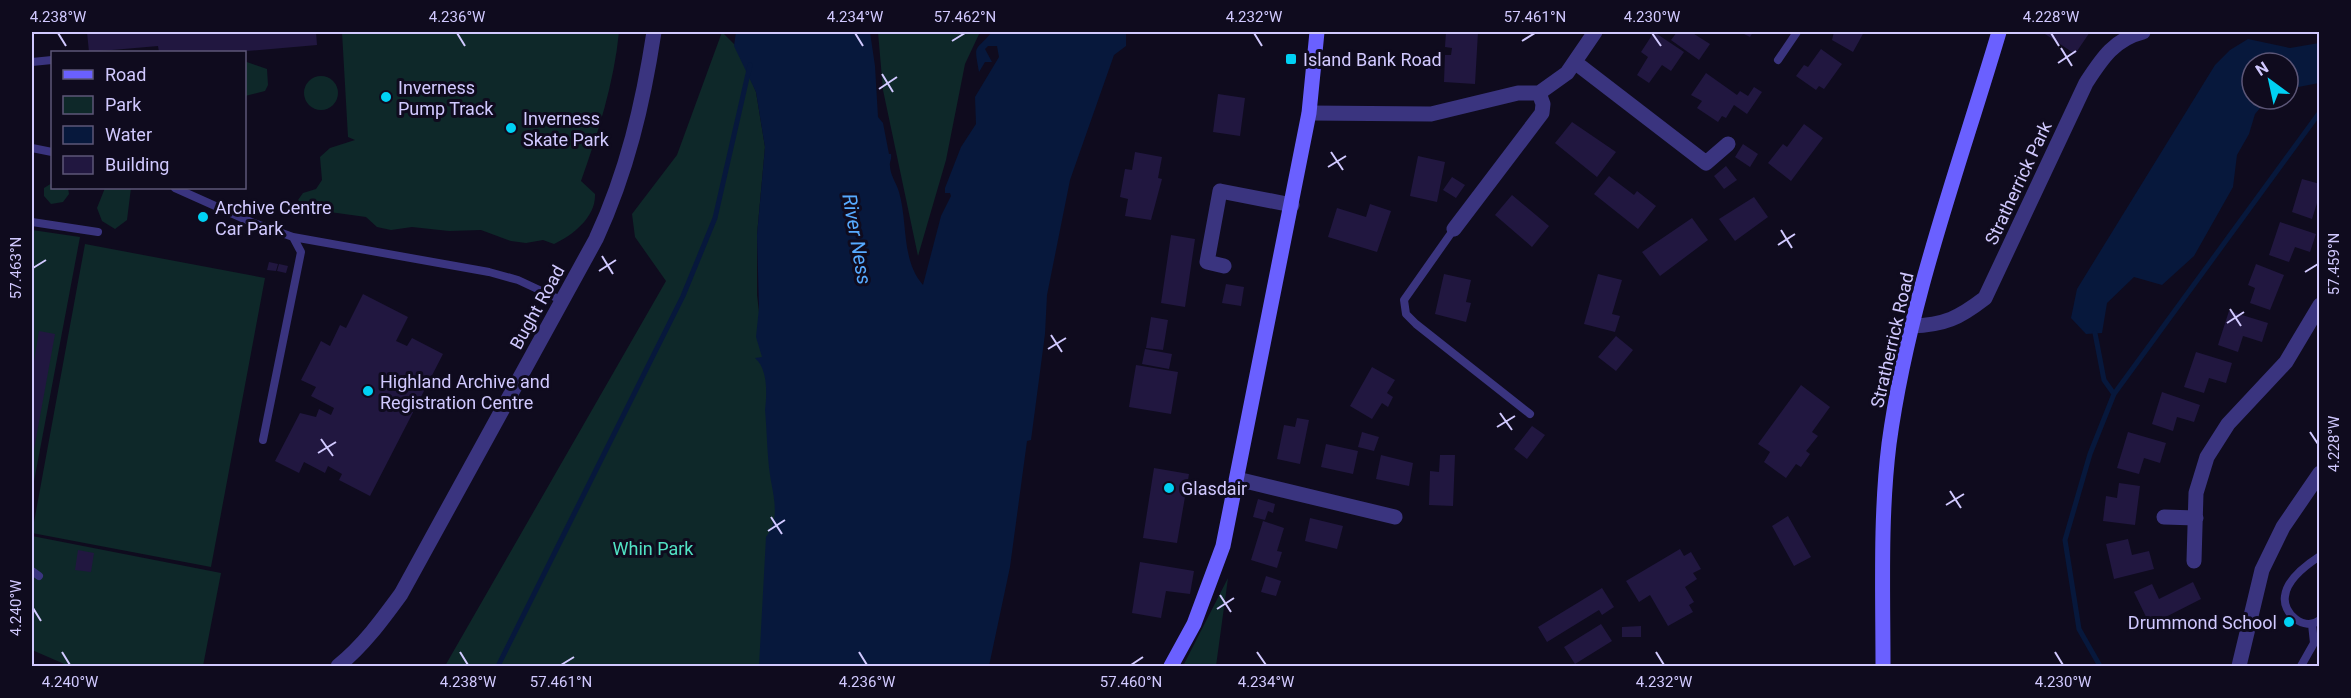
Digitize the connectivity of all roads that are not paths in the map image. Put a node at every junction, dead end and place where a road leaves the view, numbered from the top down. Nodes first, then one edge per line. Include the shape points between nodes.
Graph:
1 (654, 32) edge
2 (1317, 32) edge
3 (1595, 32) edge
4 (1797, 32) edge
5 (2000, 32) edge
6 (2143, 32) edge
7 (51, 60) edge
8 (1778, 60) dead end
9 (32, 62) edge
10 (1576, 63) junction
11 (1539, 93) junction
12 (1309, 113) junction
13 (1728, 144) dead end
14 (32, 148) edge
15 (51, 152) edge
16 (177, 189) edge
17 (1292, 205) junction
18 (32, 222) edge
19 (1454, 229) joint
20 (98, 232) dead end
21 (293, 237) junction
22 (1224, 266) dead end
23 (562, 302) junction
24 (2319, 305) edge
25 (1911, 327) junction
26 (1530, 414) dead end
27 (263, 440) dead end
28 (2319, 473) edge
29 (1237, 479) junction
30 (1395, 517) dead end
31 (2164, 517) dead end
32 (2196, 518) junction
33 (2319, 556) edge
34 (2194, 561) dead end
35 (32, 571) edge
36 (39, 576) dead end
37 (2316, 622) edge
38 (338, 666) edge
39 (1171, 666) edge
40 (1883, 666) edge
41 (2239, 666) edge
42 (2301, 666) edge

1 - 23 street, Bught Road via 633,145 606,219
2 - 12 main road
3 - 10 street
4 - 8 lane
5 - 25 main road, Stratherrick Road
6 - 25 street, Stratherrick Park via 2117,42 2086,83 1985,298 1959,317 1936,325
7 - 9 lane
10 - 11 street
10 - 13 street via 1706,163
11 - 12 street via 1518,93 1431,114
11 - 19 street via 1542,113
12 - 17 main road
14 - 15 lane
16 - 21 lane
17 - 22 street via 1220,191 1208,262
17 - 29 main road
18 - 20 lane
19 - 26 lane via 1404,300 1406,314 1435,342
21 - 23 lane via 489,272 518,280
21 - 27 lane via 301,252
23 - 38 street, Bught Road via 401,594 376,629
24 - 32 street via 2286,362 2228,424 2207,457 2196,493
25 - 40 main road, Stratherrick Road via 1889,445 1882,568
28 - 41 street via 2283,527 2262,570
29 - 30 street
29 - 39 main road via 1222,546 1194,624
31 - 32 street
32 - 34 street
33 - 37 lane via 2295,576 2285,594 2289,613 2299,622
35 - 36 lane
37 - 42 lane via 2314,643

